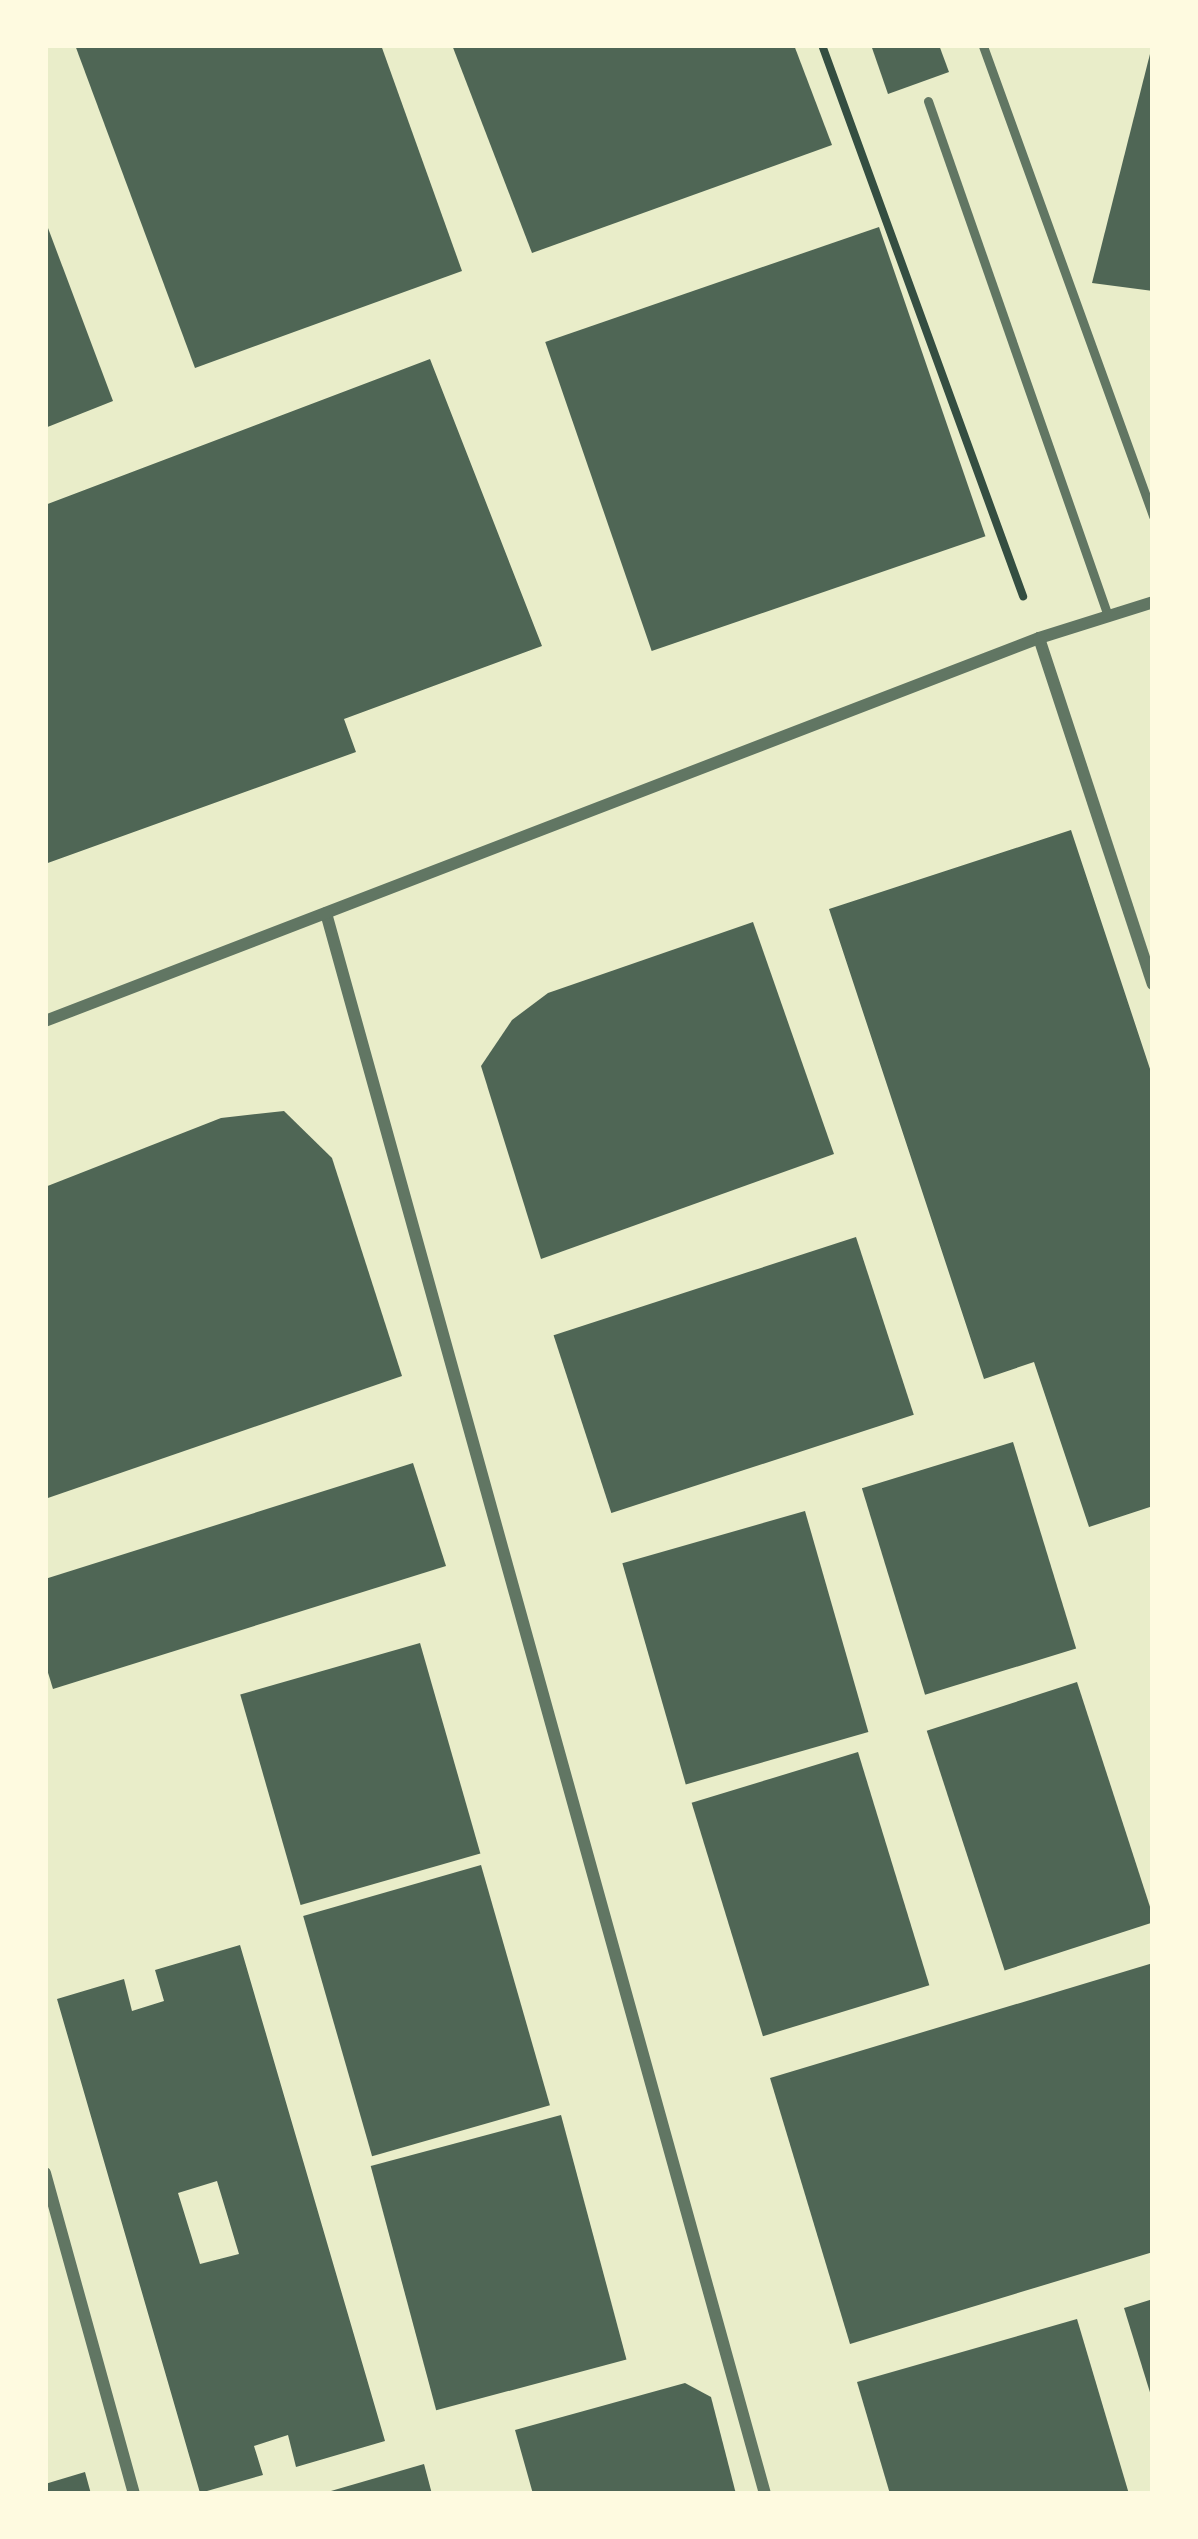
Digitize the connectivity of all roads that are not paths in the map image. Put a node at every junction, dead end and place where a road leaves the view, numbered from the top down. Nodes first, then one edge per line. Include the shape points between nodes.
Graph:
1 (982, 45) edge
2 (994, 45) edge
3 (928, 101) dead end
4 (1153, 516) edge
5 (1153, 602) edge
6 (1108, 616) junction
7 (1039, 638) junction
8 (326, 914) junction
9 (1153, 984) edge
10 (45, 1021) edge
11 (45, 2174) edge
12 (134, 2494) edge
13 (765, 2494) edge

1 - 2 lane
1 - 4 lane
3 - 6 lane
5 - 6 street
6 - 7 street
7 - 8 street
7 - 9 street
8 - 10 street
8 - 13 street
11 - 12 street

